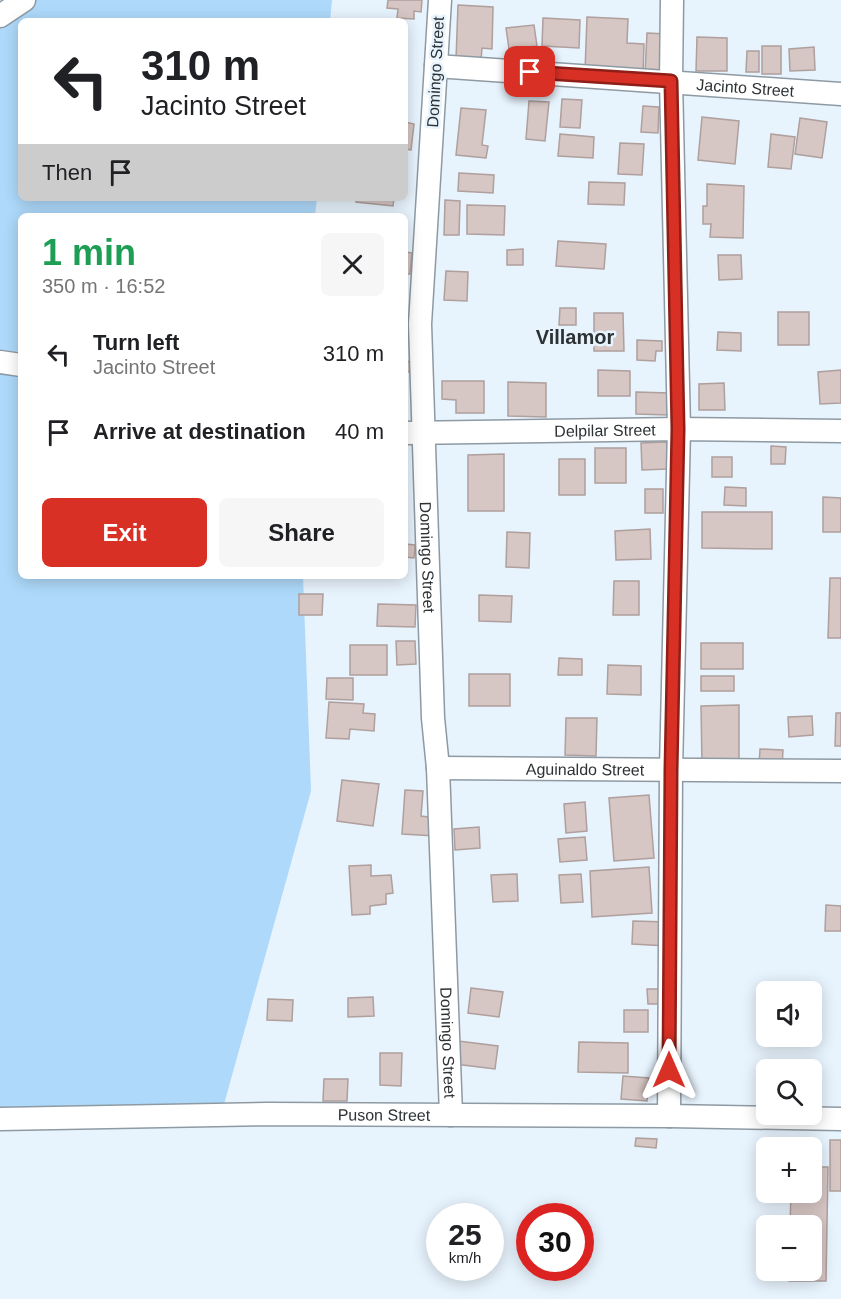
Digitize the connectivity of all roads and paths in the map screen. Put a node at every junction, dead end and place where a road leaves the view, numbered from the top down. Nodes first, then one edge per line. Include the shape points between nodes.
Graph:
1 (24, 0) edge
2 (440, 0) edge
3 (672, 0) edge
4 (0, 16) edge
5 (436, 66) junction
6 (671, 81) junction
7 (841, 94) edge
8 (0, 362) edge
9 (18, 365) edge
10 (678, 429) junction
11 (841, 430) edge
12 (414, 432) edge
13 (438, 768) junction
14 (671, 770) junction
15 (841, 771) edge
16 (451, 1115) junction
17 (669, 1116) junction
18 (0, 1119) edge
19 (841, 1119) edge

1 - 4 street
2 - 5 street, Domingo Street
3 - 6 street
5 - 6 street, Jacinto Street
5 - 12 street, Domingo Street
6 - 7 street, Jacinto Street
6 - 10 street
8 - 9 street
10 - 11 street, Delpilar Street
10 - 12 street, Delpilar Street
10 - 14 street
12 - 13 street, Domingo Street
13 - 14 street, Aguinaldo Street
13 - 16 street, Domingo Street
14 - 15 street, Aguinaldo Street
14 - 17 street
16 - 17 street, Puson Street
16 - 18 street, Puson Street
17 - 19 street, Puson Street

